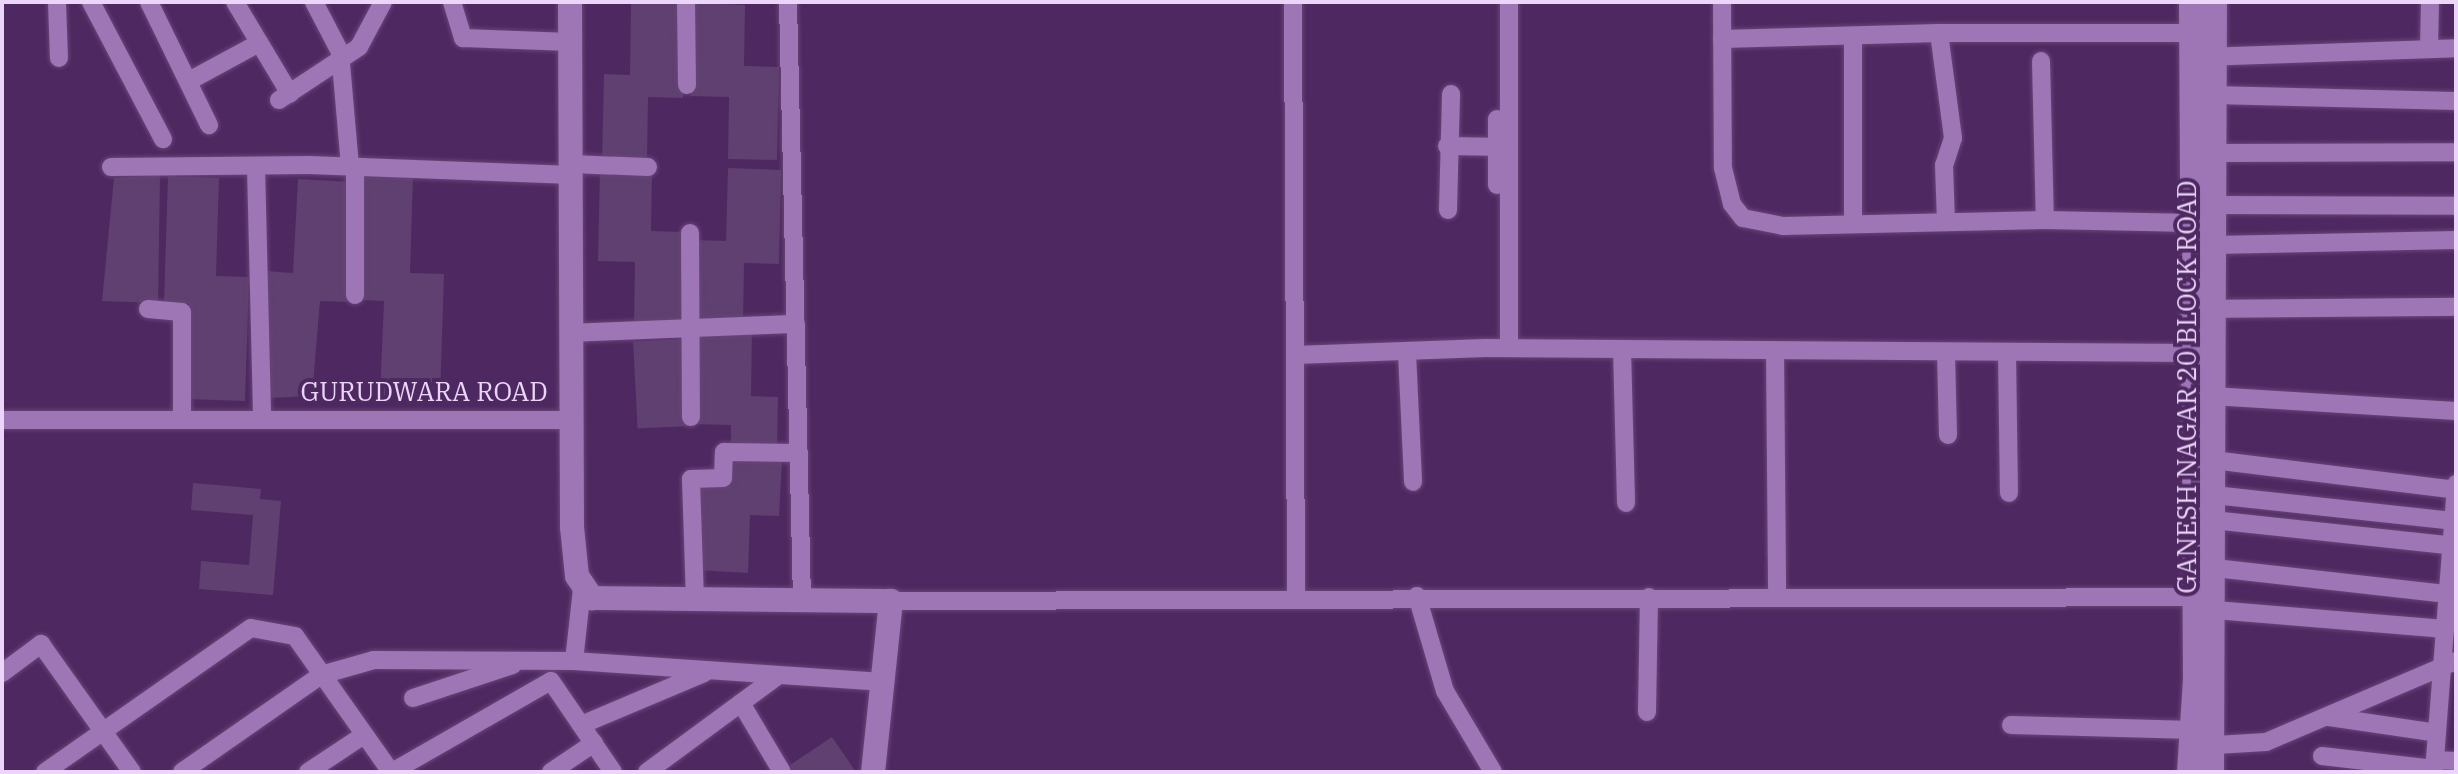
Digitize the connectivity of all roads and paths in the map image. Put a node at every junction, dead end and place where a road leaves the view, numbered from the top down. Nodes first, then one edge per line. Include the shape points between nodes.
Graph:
1 (57, 2) edge
2 (91, 2) edge
3 (149, 2) edge
4 (235, 2) edge
5 (314, 2) edge
6 (383, 2) edge
7 (452, 2) edge
8 (570, 2) edge
9 (686, 2) edge
10 (788, 2) edge
11 (1293, 2) edge
12 (1509, 2) edge
13 (1722, 2) edge
14 (2191, 2) edge
15 (2215, 2) edge
16 (2430, 2) edge
17 (1939, 33) junction
18 (1853, 38) junction
19 (1722, 39) junction
20 (570, 42) junction
21 (259, 43) junction
22 (2456, 48) edge
23 (2200, 49) junction
24 (2429, 49) junction
25 (59, 58) dead end
26 (2041, 61) dead end
27 (342, 63) junction
28 (189, 81) junction
29 (1499, 82) dead end
30 (687, 85) dead end
31 (1451, 94) dead end
32 (2214, 95) junction
33 (2456, 101) edge
34 (209, 125) dead end
35 (163, 139) dead end
36 (1450, 146) junction
37 (1502, 147) junction
38 (2456, 152) edge
39 (2215, 153) junction
40 (111, 167) dead end
41 (256, 167) junction
42 (352, 167) junction
43 (648, 167) dead end
44 (572, 170) junction
45 (2214, 205) junction
46 (2456, 206) edge
47 (1448, 210) dead end
48 (1497, 216) dead end
49 (2045, 220) junction
50 (1946, 221) junction
51 (1853, 223) junction
52 (2193, 223) junction
53 (690, 233) dead end
54 (2456, 240) edge
55 (2215, 245) junction
56 (355, 295) dead end
57 (2456, 307) edge
58 (148, 309) dead end
59 (2204, 309) junction
60 (796, 324) junction
61 (690, 329) junction
62 (571, 333) junction
63 (1509, 348) junction
64 (1622, 349) junction
65 (1775, 351) junction
66 (1407, 353) junction
67 (1946, 353) junction
68 (2007, 353) junction
69 (2194, 353) junction
70 (1295, 355) junction
71 (2212, 396) junction
72 (2456, 411) edge
73 (691, 417) dead end
74 (182, 419) junction
75 (262, 419) junction
76 (2, 420) edge
77 (571, 420) junction
78 (1948, 435) dead end
79 (799, 453) junction
80 (2213, 460) junction
81 (1413, 482) dead end
82 (2456, 488) edge
83 (2009, 493) dead end
84 (2214, 495) junction
85 (1626, 503) dead end
86 (2213, 520) junction
87 (2453, 521) junction
88 (2454, 546) edge
89 (2215, 568) junction
90 (582, 588) junction
91 (2452, 594) edge
92 (1417, 596) junction
93 (1777, 596) junction
94 (1296, 597) junction
95 (1649, 597) junction
96 (695, 600) junction
97 (891, 601) junction
98 (2208, 601) junction
99 (802, 602) junction
100 (2445, 629) junction
101 (527, 660) junction
102 (574, 661) junction
103 (2449, 664) edge
104 (706, 672) junction
105 (2, 673) edge
106 (321, 675) junction
107 (775, 678) junction
108 (885, 682) junction
109 (413, 698) dead end
110 (741, 703) junction
111 (1647, 712) dead end
112 (2329, 717) junction
113 (581, 725) junction
114 (2011, 725) dead end
115 (2193, 730) junction
116 (103, 731) junction
117 (2437, 733) junction
118 (364, 735) junction
119 (594, 743) junction
120 (2216, 745) junction
121 (2322, 756) dead end
122 (2456, 761) edge
123 (2434, 767) edge
124 (779, 771) edge
125 (45, 772) edge
126 (132, 772) edge
127 (182, 772) edge
128 (308, 772) edge
129 (391, 772) edge
130 (551, 772) edge
131 (613, 772) edge
132 (647, 772) edge
133 (873, 772) edge
134 (1493, 772) edge
135 (2189, 772) edge
136 (2212, 772) edge

1 - 25 street
2 - 35 street
3 - 28 street
4 - 21 street
5 - 27 street
6 - 27 street via 359,47
7 - 20 street via 463,38
8 - 20 street, GURUDWARA ROAD
9 - 30 street
10 - 60 street
11 - 70 street
12 - 37 street
13 - 19 street
14 - 23 street, GANESH NAGAR 20 BLOCK ROAD
15 - 23 street, GANESH NAGAR 20 BLOCK ROAD
16 - 24 street
17 - 18 street
17 - 23 street
17 - 50 street via 1953,138 1944,165
18 - 19 street
18 - 51 street
19 - 51 street via 1723,168 1732,204 1743,218 1783,226
20 - 44 street, GURUDWARA ROAD
21 - 27 street via 284,97
21 - 28 street
22 - 24 street
23 - 24 street
23 - 32 street, GANESH NAGAR 20 BLOCK ROAD
23 - 52 street, GANESH NAGAR 20 BLOCK ROAD
26 - 49 street
27 - 42 street
28 - 34 street
29 - 37 street
31 - 36 street
32 - 33 street
32 - 39 street, GANESH NAGAR 20 BLOCK ROAD
36 - 37 street
36 - 47 street
37 - 48 street
37 - 63 street
38 - 39 street
39 - 45 street, GANESH NAGAR 20 BLOCK ROAD
40 - 41 street
41 - 42 street
41 - 75 street
42 - 44 street
42 - 56 street
43 - 44 street
44 - 62 street, GURUDWARA ROAD
45 - 46 street
45 - 55 street, GANESH NAGAR 20 BLOCK ROAD
49 - 50 street
49 - 52 street
50 - 51 street
52 - 59 street, GANESH NAGAR 20 BLOCK ROAD
53 - 61 street
54 - 55 street
55 - 59 street, GANESH NAGAR 20 BLOCK ROAD
57 - 59 street
58 - 74 street via 182,312
59 - 69 street, GANESH NAGAR 20 BLOCK ROAD
59 - 71 street, GANESH NAGAR 20 BLOCK ROAD
60 - 61 street
60 - 79 street
61 - 62 street
61 - 73 street
62 - 77 street, GURUDWARA ROAD
63 - 64 street
63 - 66 street
64 - 65 street
64 - 85 street
65 - 67 street
65 - 93 street
66 - 70 street
66 - 81 street
67 - 68 street
67 - 78 street
68 - 69 street
68 - 83 street
69 - 98 street, GANESH NAGAR 20 BLOCK ROAD
70 - 94 street
71 - 72 street
71 - 80 street, GANESH NAGAR 20 BLOCK ROAD
74 - 75 street, GURUDWARA ROAD
74 - 76 street, GURUDWARA ROAD
75 - 77 street, GURUDWARA ROAD
77 - 90 street via 573,557
79 - 96 street via 724,452 723,478 691,479
79 - 99 street
80 - 82 street
80 - 84 street, GANESH NAGAR 20 BLOCK ROAD
82 - 87 street
84 - 86 street, GANESH NAGAR 20 BLOCK ROAD
84 - 87 street
86 - 88 street
86 - 89 street, GANESH NAGAR 20 BLOCK ROAD
87 - 88 street
88 - 91 street
89 - 91 street
89 - 98 street, GANESH NAGAR 20 BLOCK ROAD
90 - 96 street via 592,598
90 - 102 street
91 - 100 street
92 - 94 street
92 - 95 street
92 - 134 street via 1445,691
93 - 95 street
93 - 98 street
94 - 97 street
95 - 111 street
96 - 99 street
97 - 99 street
97 - 108 street
98 - 100 street
98 - 115 street, GANESH NAGAR 20 BLOCK ROAD
98 - 120 street, GANESH NAGAR 20 BLOCK ROAD
100 - 103 street
101 - 102 street
101 - 106 street via 374,660
101 - 109 street
102 - 104 street
103 - 112 street
103 - 117 street
104 - 107 street
104 - 113 street
105 - 116 street via 41,644
106 - 116 street via 295,636 251,628
106 - 118 street
106 - 127 street
107 - 108 street
107 - 110 street
108 - 133 street
110 - 124 street
110 - 132 street
112 - 117 street
112 - 120 street via 2266,742
113 - 119 street
113 - 129 street via 551,681
114 - 115 street
115 - 135 street, GANESH NAGAR 20 BLOCK ROAD
116 - 125 street
116 - 126 street
117 - 123 street
118 - 128 street
118 - 129 street
119 - 130 street
119 - 131 street
120 - 136 street, GANESH NAGAR 20 BLOCK ROAD
121 - 123 street
122 - 123 street

